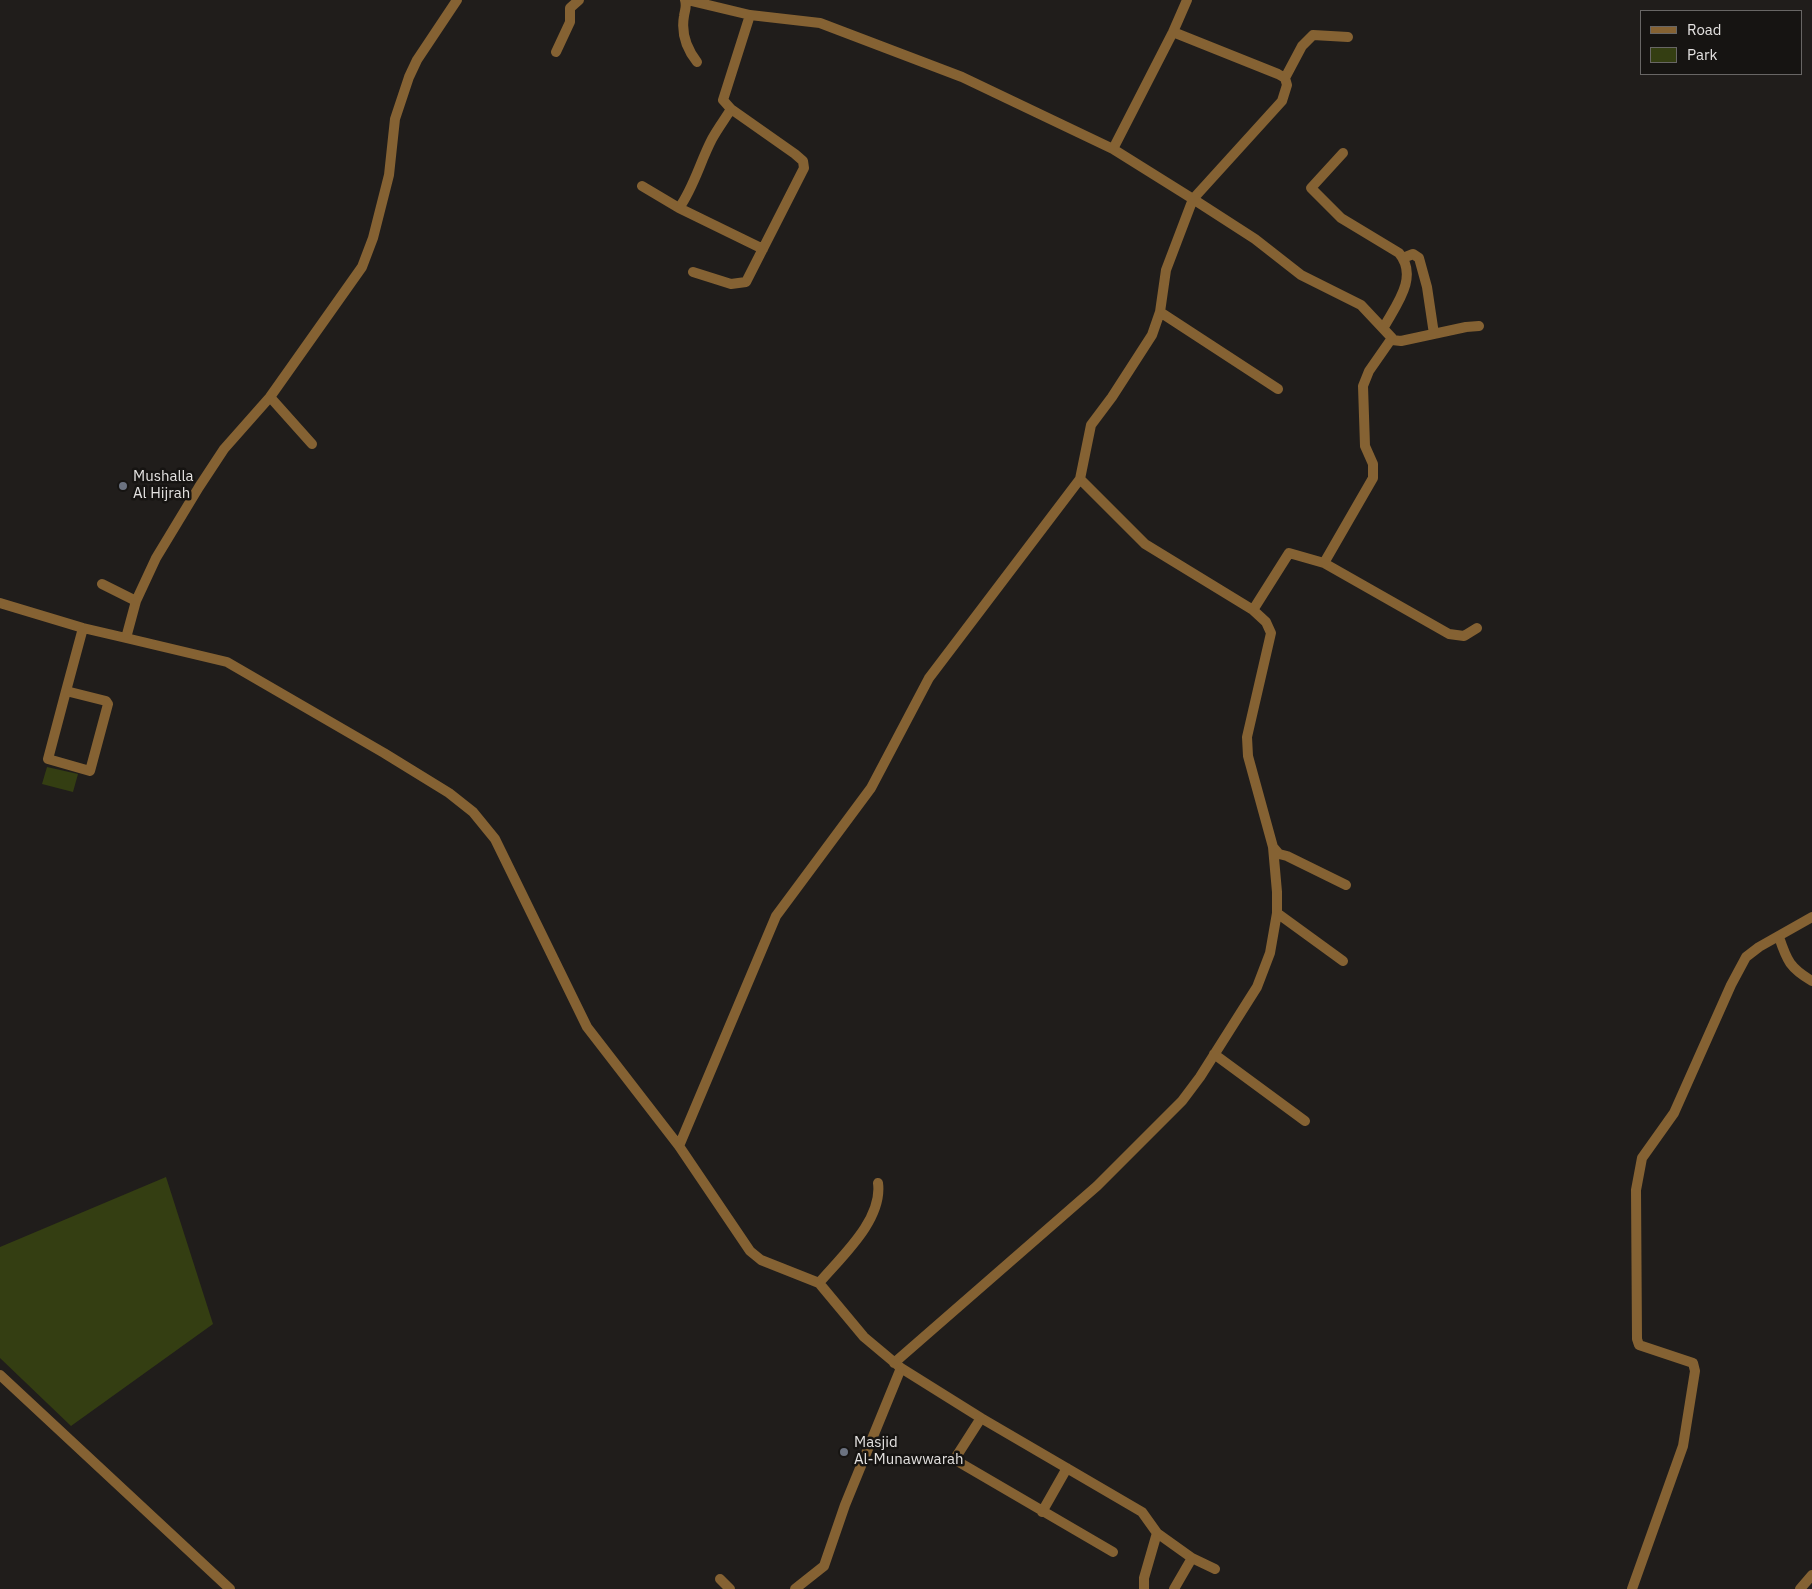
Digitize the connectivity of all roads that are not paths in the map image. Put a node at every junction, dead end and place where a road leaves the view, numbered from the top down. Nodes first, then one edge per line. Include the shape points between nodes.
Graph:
1 (457, 0) edge
2 (579, 0) edge
3 (686, 0) edge
4 (1187, 0) edge
5 (750, 15) junction
6 (1173, 32) junction
7 (1348, 37) dead end
8 (556, 52) dead end
9 (697, 62) dead end
10 (1284, 78) junction
11 (731, 109) junction
12 (1113, 149) junction
13 (1344, 154) dead end
14 (642, 186) dead end
15 (1192, 199) junction
16 (679, 208) junction
17 (763, 249) junction
18 (1403, 258) junction
19 (693, 272) dead end
20 (1160, 312) junction
21 (1479, 326) dead end
22 (1384, 327) junction
23 (1434, 334) junction
24 (1392, 340) junction
25 (1278, 389) dead end
26 (270, 397) junction
27 (312, 444) dead end
28 (1080, 479) junction
29 (1324, 563) junction
30 (102, 584) dead end
31 (136, 601) junction
32 (0, 603) edge
33 (1253, 610) junction
34 (83, 628) junction
35 (1477, 628) dead end
36 (126, 638) junction
37 (66, 691) junction
38 (1273, 847) junction
39 (1346, 885) dead end
40 (1277, 913) junction
41 (1812, 917) edge
42 (1779, 937) junction
43 (1343, 961) dead end
44 (1812, 981) edge
45 (1214, 1054) junction
46 (1305, 1121) dead end
47 (679, 1146) junction
48 (878, 1183) dead end
49 (819, 1283) junction
50 (897, 1365) junction
51 (0, 1375) edge
52 (980, 1418) junction
53 (1067, 1468) junction
54 (1042, 1512) junction
55 (1157, 1533) junction
56 (1113, 1552) dead end
57 (1192, 1558) junction
58 (1215, 1570) dead end
59 (1812, 1575) edge
60 (720, 1579) dead end
61 (230, 1589) edge
62 (730, 1589) edge
63 (795, 1589) edge
64 (1144, 1589) edge
65 (1174, 1589) edge
66 (1632, 1589) edge
67 (1800, 1589) edge

1 - 26 street via 409,77 395,119 389,175 368,253 354,280
2 - 8 street via 570,8 570,22
3 - 5 street
3 - 9 street via 685,43
4 - 6 street
5 - 11 street via 724,94 723,100
5 - 12 street via 820,23 962,77
6 - 10 street
6 - 12 street
7 - 10 street via 1313,36 1302,46
10 - 15 street via 1288,85 1282,101
11 - 16 street via 712,139 690,192
11 - 17 street via 803,161 804,168
12 - 15 street
13 - 18 street via 1311,186 1312,191 1341,218
14 - 16 street
15 - 20 street via 1166,270
15 - 22 street via 1255,239 1301,276 1361,305
16 - 17 street
17 - 19 street via 746,282 731,284
18 - 22 street via 1408,275 1406,284
18 - 23 street via 1413,254 1418,258 1427,287
20 - 25 street
20 - 28 street via 1146,347 1088,430
21 - 23 street
22 - 24 street via 1392,335
23 - 24 street
24 - 29 street via 1369,371 1363,386 1365,446 1374,464 1373,478
26 - 27 street
26 - 31 street via 224,449 166,541
28 - 33 street via 1145,544
28 - 47 street via 929,678 871,788 776,916
29 - 33 street via 1290,553
29 - 35 street via 1449,634 1464,636
30 - 31 street
31 - 36 street
32 - 34 street
33 - 38 street via 1269,626 1271,641 1247,736 1247,748
34 - 36 street
34 - 37 street
36 - 47 street via 227,662 384,753 449,793 473,812 495,839 586,1027
37 - 37 street via 108,704 90,771 48,759
38 - 39 street via 1279,854
38 - 40 street
40 - 43 street
40 - 45 street via 1265,971
41 - 42 street
42 - 44 street via 1787,961
42 - 66 street via 1746,957 1674,1113 1640,1164 1636,1190 1637,1339 1639,1345 1693,1363 1695,1371 1683,1446
45 - 46 street
45 - 50 street via 1182,1101 1119,1166
47 - 49 street via 754,1256
48 - 49 street via 878,1200 871,1219
49 - 50 street via 864,1337
50 - 52 street
50 - 63 street via 824,1566
51 - 61 street
52 - 53 street
52 - 54 street via 956,1460
53 - 54 street
53 - 55 street via 1142,1512
54 - 56 street
55 - 57 street
55 - 64 street
57 - 58 street
57 - 65 street
59 - 67 street
60 - 62 street

